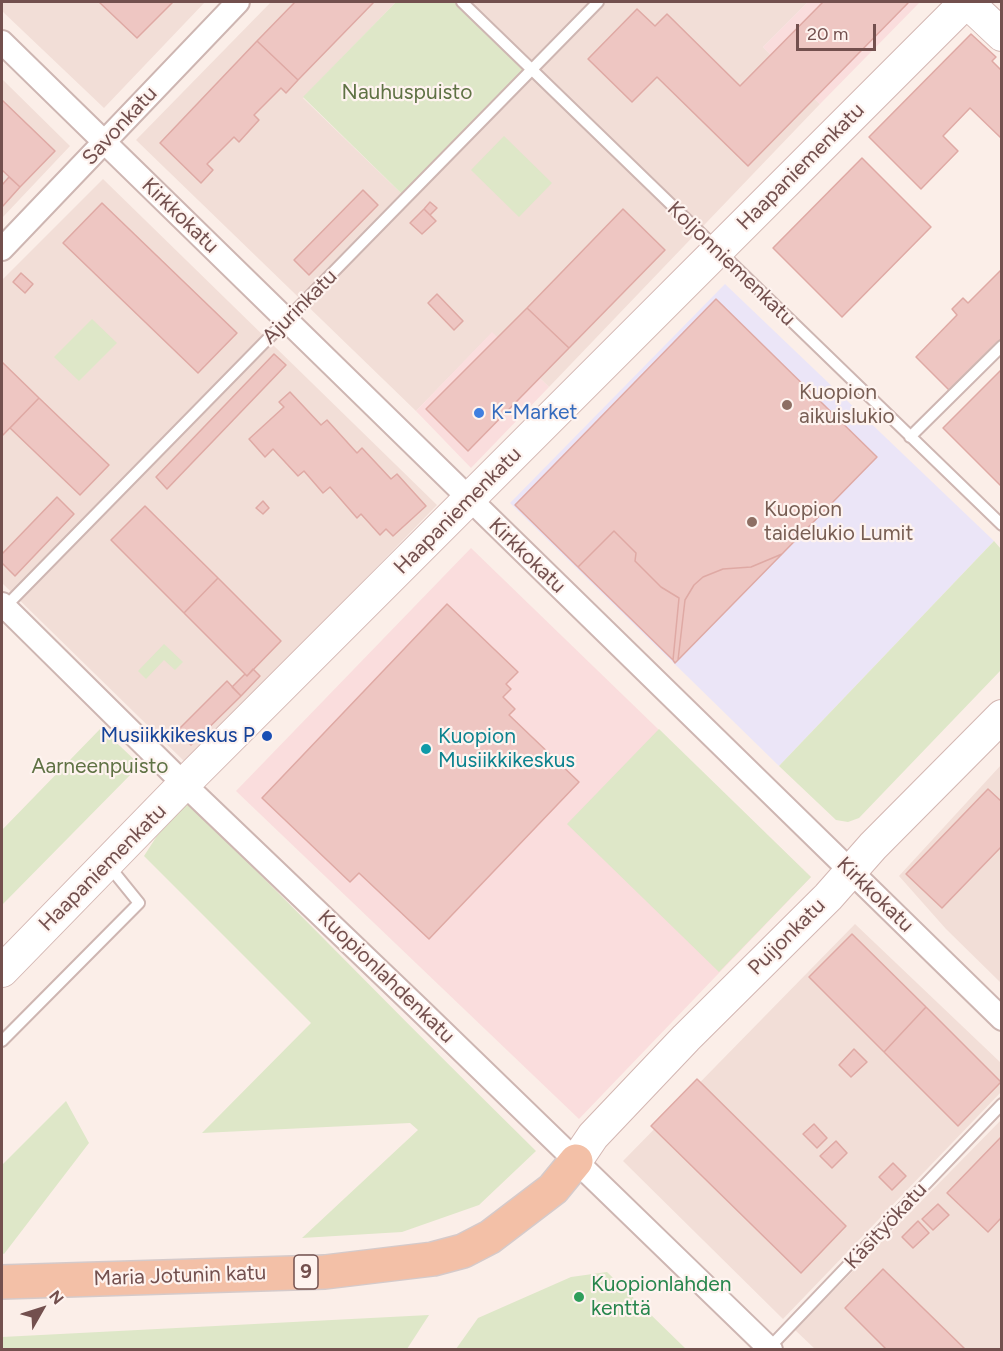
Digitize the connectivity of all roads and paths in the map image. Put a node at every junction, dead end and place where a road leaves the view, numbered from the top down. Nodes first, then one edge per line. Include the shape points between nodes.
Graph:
1 (238, 2) edge
2 (462, 2) edge
3 (598, 2) edge
4 (967, 2) edge
5 (1002, 34) edge
6 (2, 42) edge
7 (531, 69) junction
8 (104, 143) junction
9 (2, 249) edge
10 (717, 251) junction
11 (286, 321) junction
12 (1002, 346) edge
13 (910, 437) junction
14 (469, 499) junction
15 (1002, 525) edge
16 (3, 607) edge
17 (1002, 716) edge
18 (184, 784) junction
19 (107, 864) junction
20 (851, 871) junction
21 (2, 971) edge
22 (1002, 1019) edge
23 (2, 1041) edge
24 (1002, 1104) edge
25 (576, 1161) junction
26 (2, 1282) edge
27 (770, 1349) edge

1 - 8 street, Savonkatu
2 - 7 lane, Koljonniemenkatu
3 - 7 lane, Ajurinkatu
4 - 5 main road
4 - 10 main road, Haapaniemenkatu
6 - 8 street, Kirkkokatu
7 - 10 lane, Koljonniemenkatu
7 - 11 lane, Ajurinkatu
8 - 9 street, Savonkatu
8 - 11 street, Kirkkokatu
10 - 13 lane, Koljonniemenkatu
10 - 14 main road, Haapaniemenkatu
11 - 14 street, Kirkkokatu
11 - 16 lane, Ajurinkatu
12 - 13 lane
13 - 15 lane, Koljonniemenkatu
14 - 18 main road, Haapaniemenkatu
14 - 20 street, Kirkkokatu
16 - 18 street, Kuopionlahdenkatu
17 - 20 main road, Puijonkatu / 9
18 - 19 main road, Haapaniemenkatu
18 - 25 street, Kuopionlahdenkatu
19 - 21 main road, Haapaniemenkatu
19 - 23 lane via 139,903
20 - 22 street, Kirkkokatu
20 - 25 main road, Puijonkatu / 9 via 593,1136
24 - 27 lane, Käsityökatu
25 - 26 main road, Maria Jotunin katu / 9 via 553,1189 490,1237 463,1251 433,1259 325,1272
25 - 27 street, Kuopionlahdenkatu

